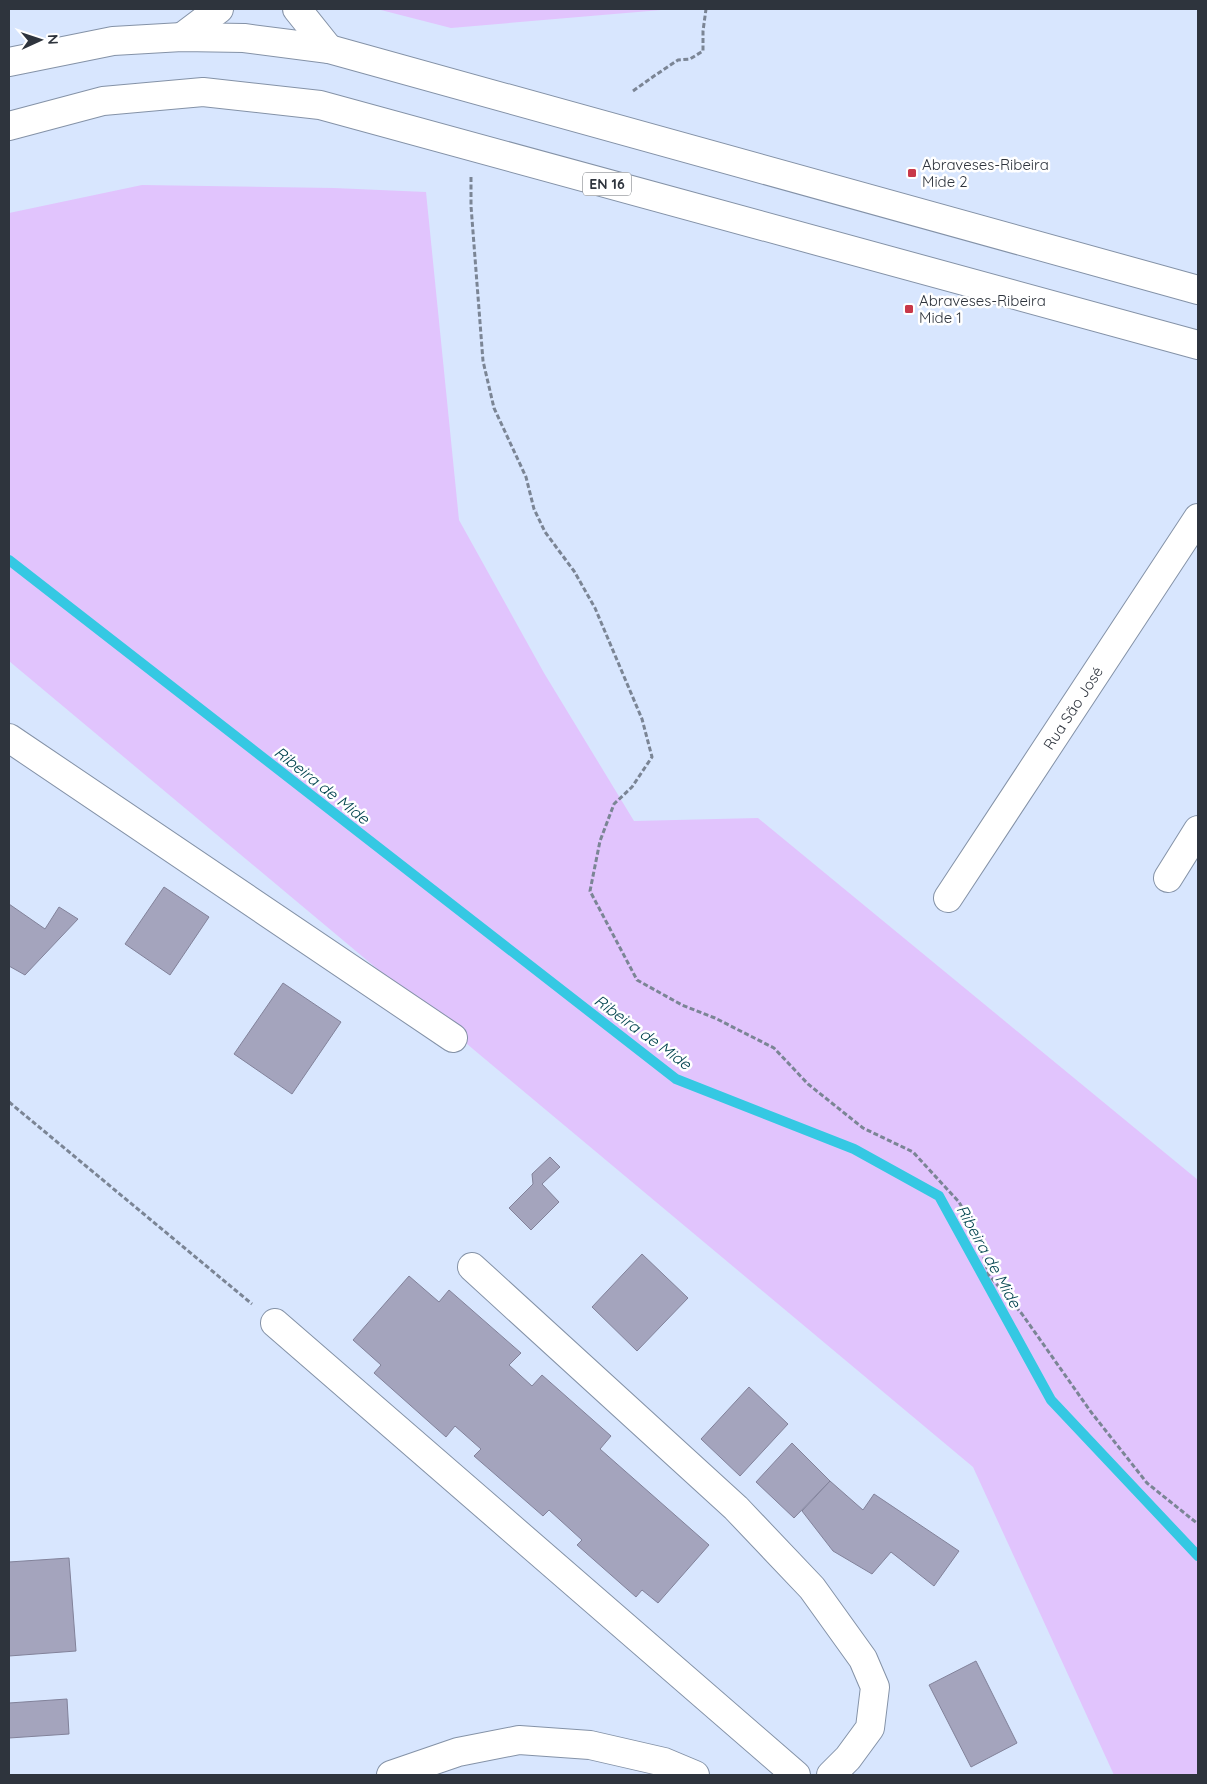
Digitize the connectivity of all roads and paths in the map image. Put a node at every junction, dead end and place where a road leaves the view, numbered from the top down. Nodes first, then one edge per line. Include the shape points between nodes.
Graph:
1 (219, 9) edge
2 (297, 9) edge
3 (706, 9) edge
4 (182, 37) junction
5 (329, 49) junction
6 (9, 62) edge
7 (633, 91) dead end
8 (9, 126) edge
9 (471, 177) dead end
10 (1198, 290) edge
11 (1198, 345) edge
12 (1198, 518) edge
13 (9, 738) edge
14 (1198, 830) edge
15 (1168, 878) dead end
16 (948, 898) dead end
17 (453, 1038) dead end
18 (9, 1102) edge
19 (472, 1267) dead end
20 (275, 1323) joint
21 (1198, 1524) edge
22 (391, 1775) edge
23 (695, 1775) edge
24 (796, 1775) edge
25 (831, 1775) edge

1 - 4 street
2 - 5 street
3 - 7 path via 703,51 690,59 678,60
4 - 5 street via 244,38
4 - 6 street via 113,41
5 - 10 street
8 - 11 street, EN 16 via 103,101 204,92 320,105
9 - 21 path via 484,361 494,408 526,477 544,532 574,571 594,608 642,719 652,757 632,787 614,804 600,841 590,891 610,932 637,980 774,1048 808,1084 863,1128 913,1152 959,1202 977,1235 989,1275 1022,1314 1091,1412 1147,1483
12 - 16 street, Rua São José
13 - 17 street
14 - 15 street
18 - 20 path
19 - 25 street via 736,1508 812,1588 864,1659 876,1687 870,1728
20 - 24 street
22 - 23 street via 458,1752 519,1740 590,1745 664,1762

